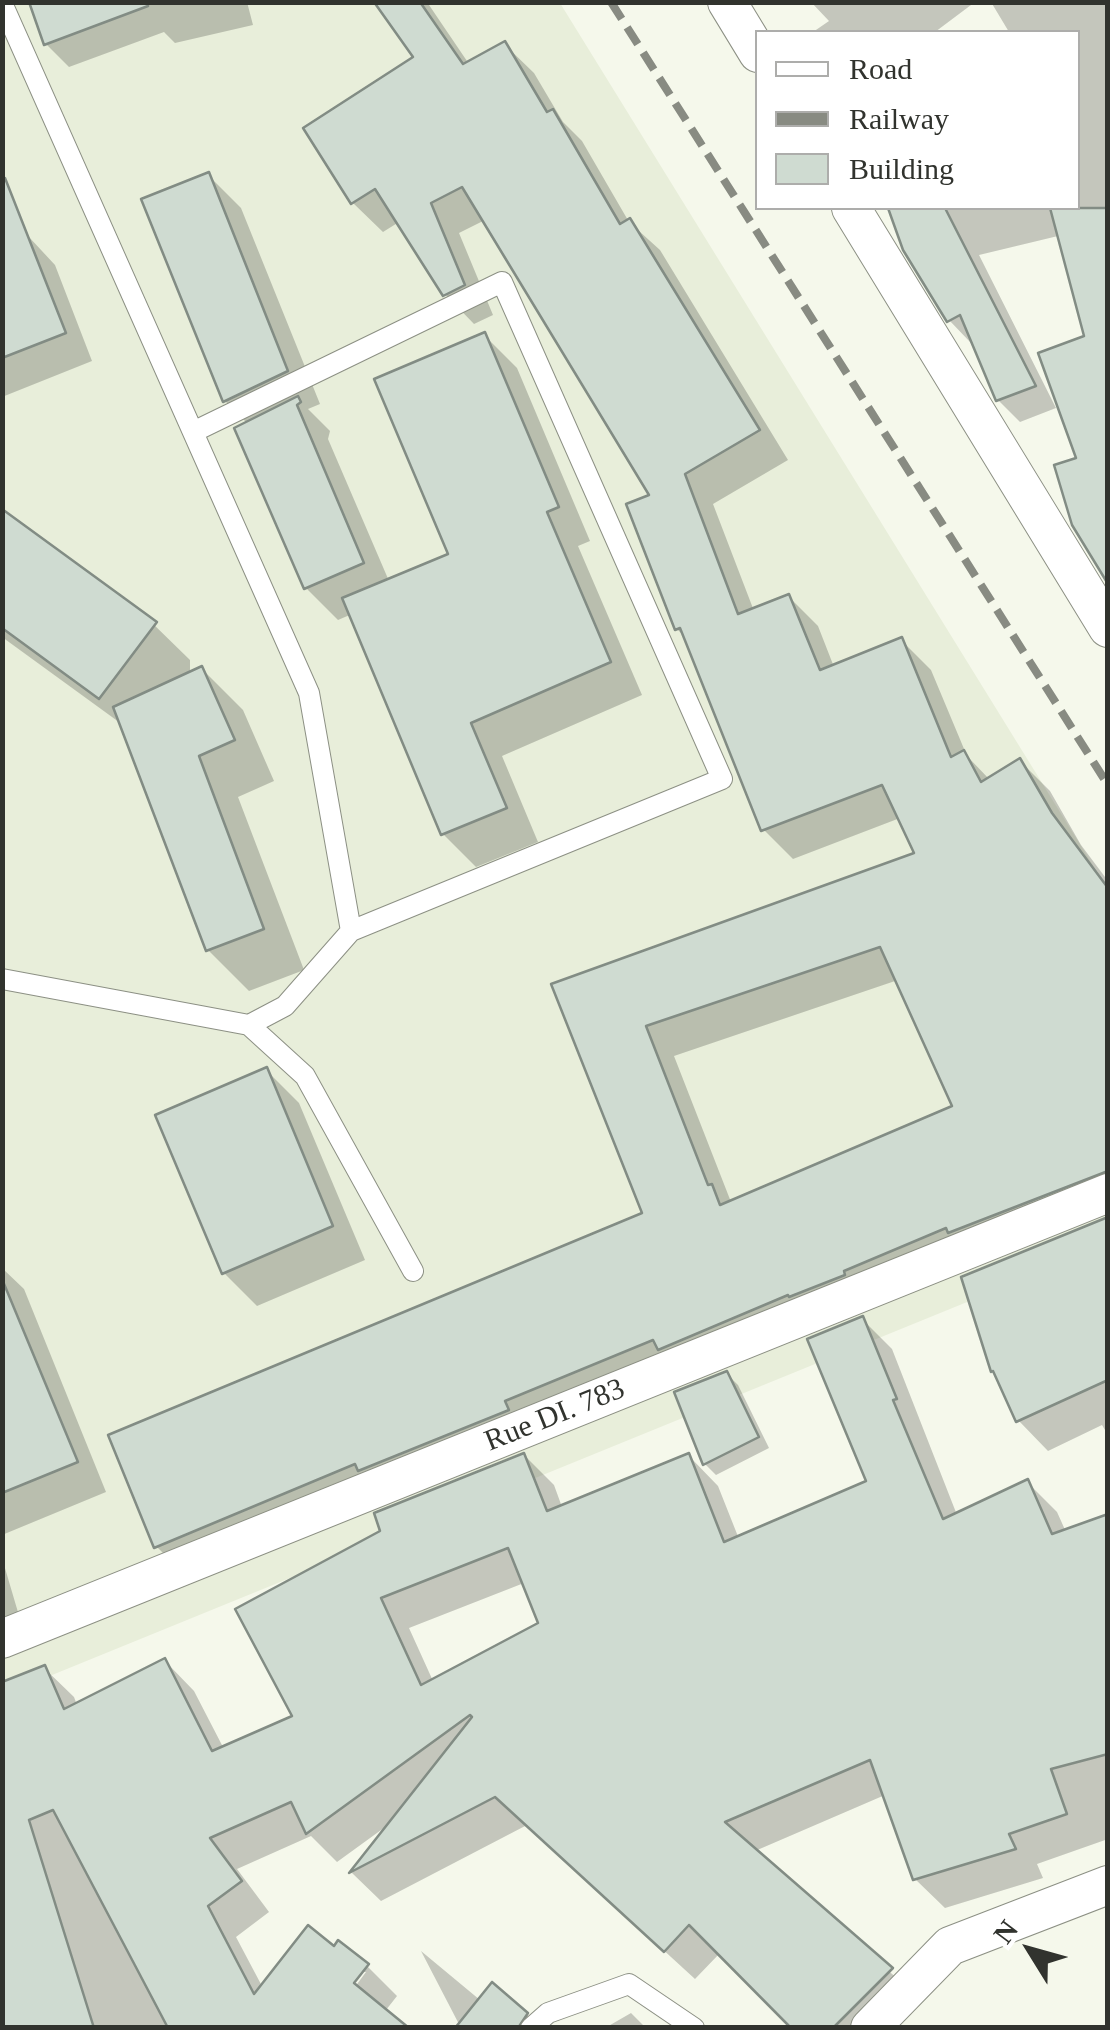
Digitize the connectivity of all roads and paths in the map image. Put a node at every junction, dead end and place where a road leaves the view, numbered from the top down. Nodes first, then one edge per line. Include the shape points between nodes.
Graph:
1 (726, 2) edge
2 (2, 3) edge
3 (755, 48) edge
4 (853, 210) edge
5 (193, 432) junction
6 (1108, 628) edge
7 (351, 930) junction
8 (2, 980) edge
9 (249, 1026) junction
10 (1108, 1193) edge
11 (414, 1271) dead end
12 (2, 1639) edge
13 (1108, 1885) edge
14 (531, 2028) edge
15 (694, 2028) edge
16 (870, 2028) edge

1 - 3 street
2 - 5 lane
4 - 6 street
5 - 7 lane via 310,692
5 - 7 lane via 502,282 722,779
7 - 9 lane via 285,1006
8 - 9 lane
9 - 11 lane via 305,1076
10 - 12 street, Rue DI. 783
13 - 16 street via 950,1946
14 - 15 lane via 548,2013 629,1984

